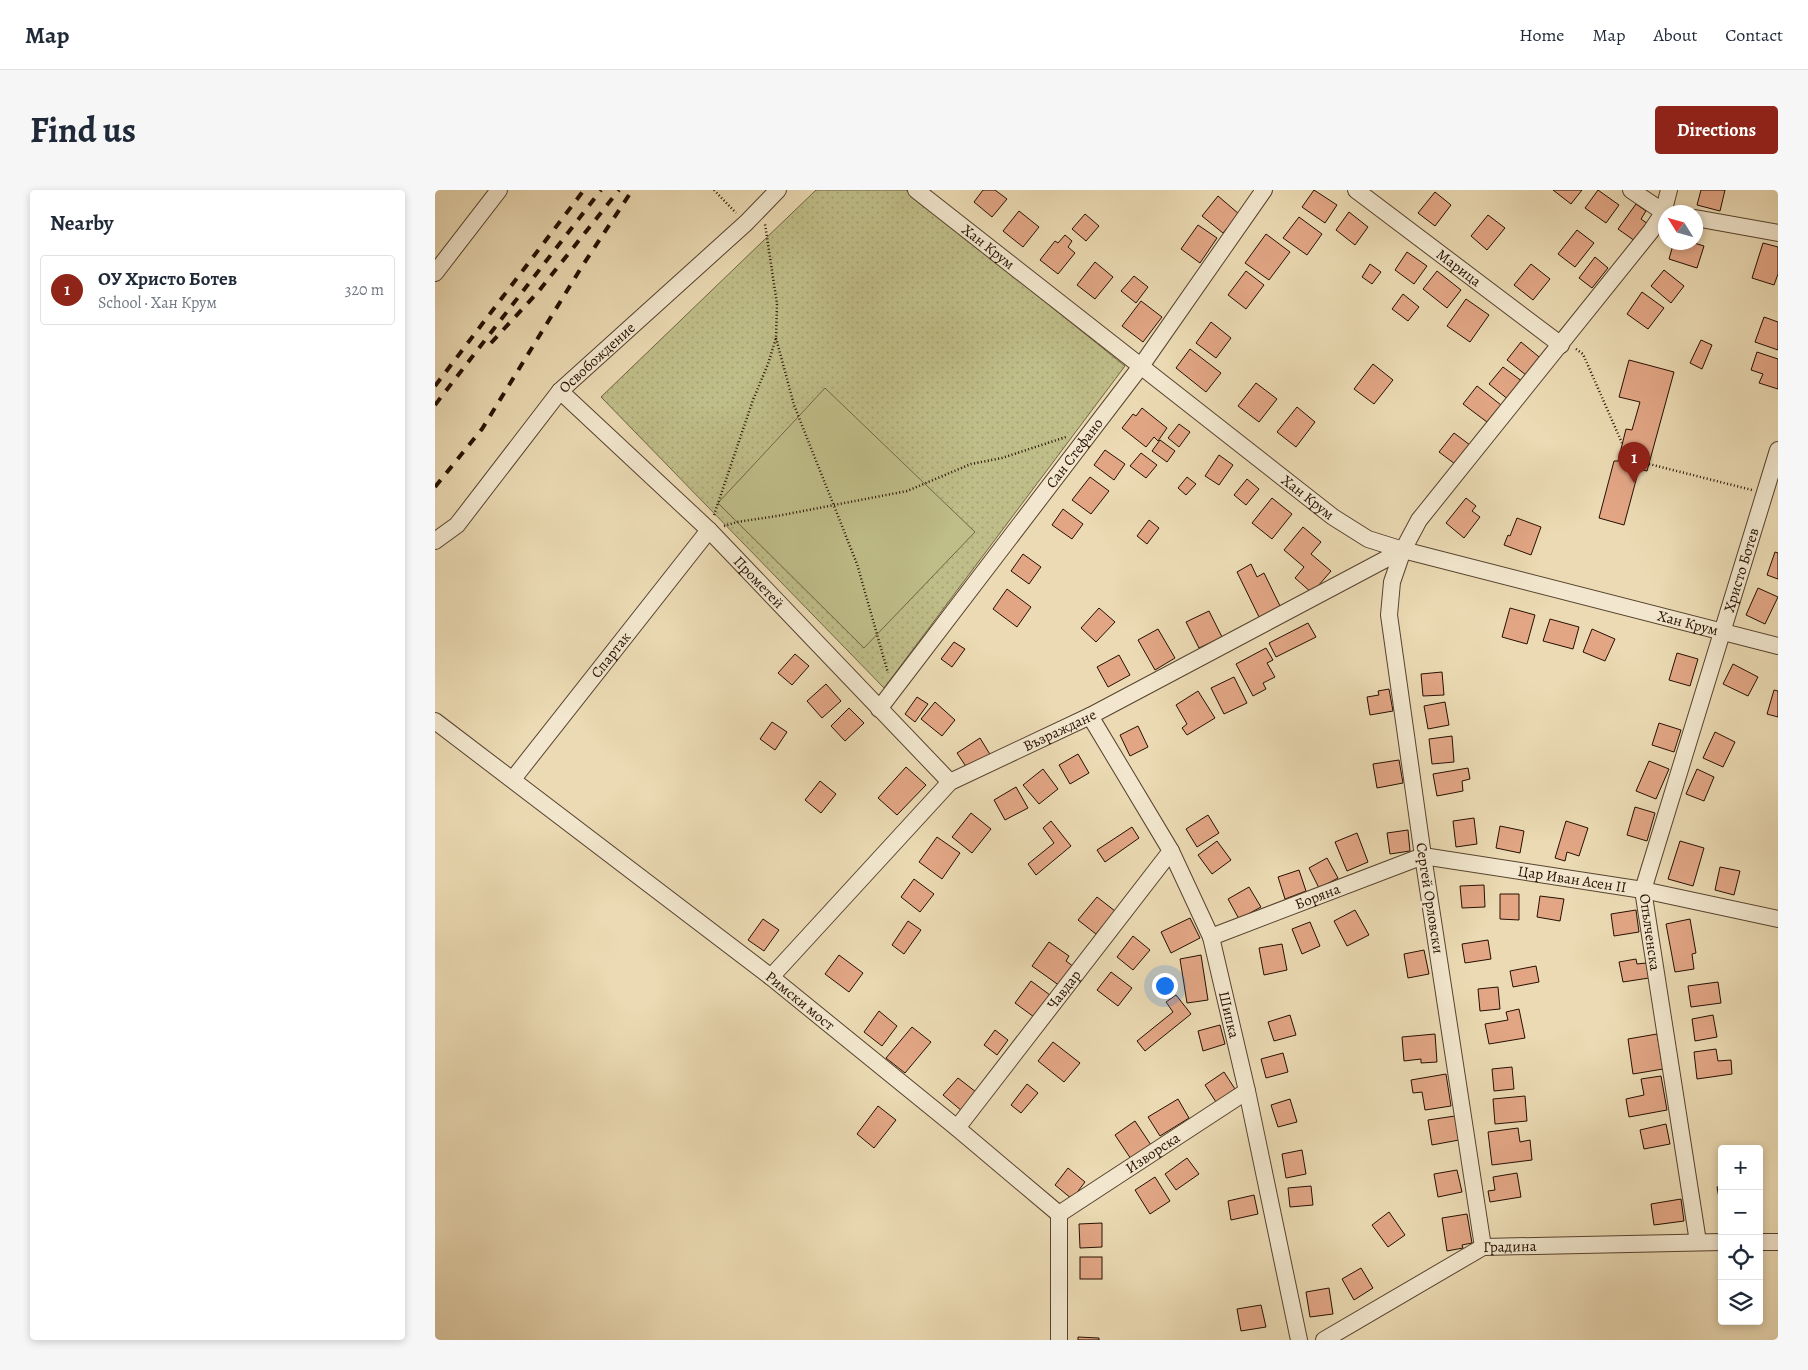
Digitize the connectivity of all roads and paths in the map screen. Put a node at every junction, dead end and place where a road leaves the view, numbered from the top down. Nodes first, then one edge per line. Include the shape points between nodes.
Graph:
1 (499, 190) edge
2 (714, 190) edge
3 (778, 190) edge
4 (916, 190) edge
5 (1264, 190) edge
6 (1356, 190) edge
7 (1631, 190) edge
8 (1669, 190) edge
9 (1666, 205) edge
10 (763, 206) junction
11 (1658, 209) edge
12 (1703, 219) edge
13 (1658, 221) edge
14 (746, 223) junction
15 (1778, 233) edge
16 (435, 273) edge
17 (775, 338) junction
18 (1562, 343) junction
19 (1141, 366) junction
20 (560, 391) junction
21 (1093, 429) junction
22 (1623, 443) dead end
23 (1778, 450) edge
24 (1649, 464) dead end
25 (1765, 494) junction
26 (834, 504) junction
27 (709, 530) junction
28 (435, 541) edge
29 (1403, 550) junction
30 (1723, 632) junction
31 (1778, 646) edge
32 (893, 691) junction
33 (879, 709) junction
34 (1089, 716) junction
35 (435, 721) edge
36 (513, 779) junction
37 (950, 782) junction
38 (1171, 851) junction
39 (1423, 856) junction
40 (1643, 890) junction
41 (1778, 919) edge
42 (1211, 937) junction
43 (771, 978) junction
44 (1247, 1091) junction
45 (957, 1128) junction
46 (1059, 1214) junction
47 (1698, 1242) junction
48 (1718, 1242) edge
49 (1763, 1242) edge
50 (1778, 1242) edge
51 (1483, 1247) junction
52 (1059, 1340) edge
53 (1299, 1340) edge
54 (1323, 1340) edge

1 - 16 street
2 - 14 path
3 - 10 street, Освобождение
4 - 19 street, Хан Крум
5 - 19 street, Сан Стефано
6 - 18 street, Марица
7 - 11 street
8 - 9 street, Сергей Орловски
10 - 14 street, Освобождение
10 - 17 path via 777,304
12 - 15 street
13 - 18 street, Сергей Орловски
14 - 20 street, Освобождение
17 - 26 path via 794,405
17 - 27 path via 769,364 753,400
18 - 22 path via 1583,354
18 - 29 street, Сергей Орловски via 1419,520
19 - 21 street, Сан Стефано
19 - 29 street, Хан Крум via 1333,517 1368,539
20 - 27 street, Прометей
20 - 28 street, Освобождение via 457,525
21 - 26 path via 1002,458 971,464 907,491
21 - 32 street, Сан Стефано
23 - 25 street, Христо Ботев
24 - 25 path
25 - 30 street, Христо Ботев
26 - 27 path
26 - 32 path via 857,564
27 - 33 street, Прометей
27 - 36 street, Спартак
29 - 30 street, Хан Крум
29 - 34 street, Възраждане
29 - 39 street, Сергей Орловски via 1392,582 1389,615
30 - 31 street, Хан Крум
30 - 40 street, Опълченска
32 - 33 street, Сан Стефано
33 - 37 street, Прометей
34 - 37 street, Възраждане
34 - 38 street, Шипка
35 - 36 street, Римски мост
36 - 43 street, Римски мост
37 - 43 street, Възраждане
38 - 42 street, Шипка
38 - 45 street, Чавдар
39 - 40 street, Цар Иван Асен II
39 - 42 street, Боряна
39 - 51 street, Сергей Орловски
40 - 41 street, Цар Иван Асен II
40 - 47 street, Опълченска
42 - 44 street, Шипка
43 - 45 street, Римски мост
44 - 46 street, Изворска
44 - 53 street, Шипка
45 - 46 street, Римски мост
46 - 52 street
47 - 48 street, Градина
47 - 51 street, Градина
49 - 50 street
51 - 54 street, Градина

